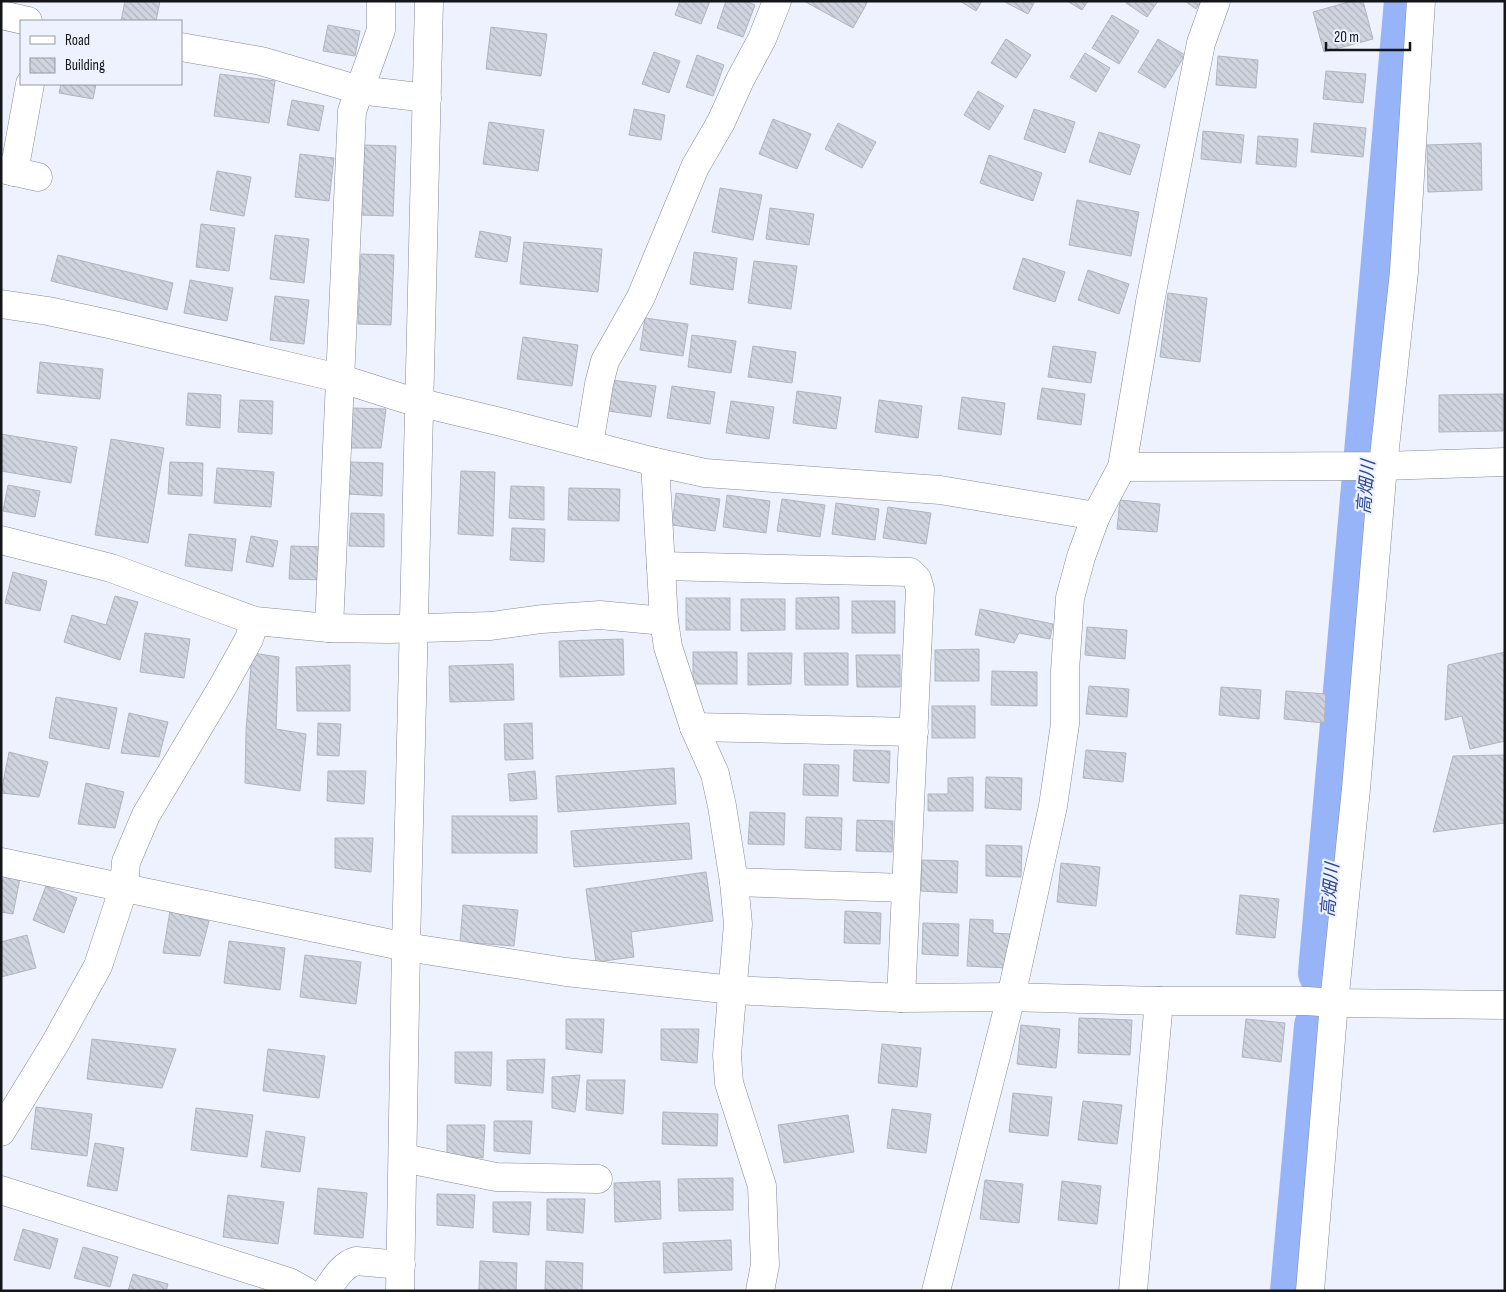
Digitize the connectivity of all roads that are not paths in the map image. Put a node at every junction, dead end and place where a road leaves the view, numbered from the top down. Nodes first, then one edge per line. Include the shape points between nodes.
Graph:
1 (381, 1) edge
2 (429, 1) edge
3 (777, 1) edge
4 (1216, 1) edge
5 (1421, 1) edge
6 (1, 15) edge
7 (24, 20) edge
8 (182, 47) edge
9 (30, 85) edge
10 (360, 90) junction
11 (427, 98) junction
12 (18, 172) edge
13 (1, 304) edge
14 (339, 378) junction
15 (421, 403) junction
16 (589, 445) junction
17 (655, 462) junction
18 (1505, 462) edge
19 (1374, 465) junction
20 (1122, 468) junction
21 (1096, 516) junction
22 (1, 540) edge
23 (660, 566) junction
24 (255, 621) junction
25 (664, 621) junction
26 (329, 628) junction
27 (415, 629) junction
28 (694, 727) junction
29 (914, 732) junction
30 (1, 862) edge
31 (734, 882) junction
32 (124, 887) junction
33 (905, 888) junction
34 (406, 947) junction
35 (732, 990) junction
36 (1011, 997) junction
37 (901, 998) junction
38 (1159, 1001) junction
39 (1334, 1003) junction
40 (1505, 1005) edge
41 (1, 1132) edge
42 (403, 1158) junction
43 (598, 1179) dead end
44 (1, 1190) edge
45 (400, 1278) edge
46 (305, 1291) edge
47 (326, 1291) edge
48 (760, 1291) edge
49 (936, 1291) edge
50 (1133, 1291) edge
51 (1310, 1291) edge

1 - 10 street via 381,30
2 - 11 street
3 - 16 street via 721,122 695,167 641,297 605,361
4 - 20 street via 1201,43 1150,302
5 - 19 street via 1404,272
6 - 7 street
8 - 10 street via 261,61
9 - 12 street
10 - 11 street
10 - 14 street via 352,111
11 - 15 street
13 - 14 street via 109,324
14 - 15 street
14 - 26 street
15 - 16 street
15 - 27 street
16 - 17 street
17 - 21 street via 705,473 940,490
17 - 23 street
18 - 19 street
19 - 20 street
19 - 39 street via 1356,789
20 - 21 street
21 - 36 street via 1070,598 1065,724 1053,806
22 - 24 street via 111,568
23 - 25 street
23 - 29 street via 910,572 920,589
24 - 26 street
24 - 32 street via 249,639 223,686 146,816 126,862
25 - 27 street via 600,615 491,626
25 - 28 street via 668,646
26 - 27 street
27 - 34 street
28 - 29 street
28 - 31 street via 715,774
29 - 33 street
30 - 32 street
31 - 33 street
31 - 35 street via 738,924
32 - 34 street
32 - 41 street via 98,966
33 - 37 street
34 - 35 street via 566,972
34 - 42 street
35 - 37 street
35 - 48 street via 727,1055 729,1083 762,1186 766,1265
36 - 37 street
36 - 38 street
36 - 49 street
38 - 39 street
38 - 50 street
39 - 40 street
39 - 51 street
42 - 43 street via 496,1177
42 - 45 street
44 - 46 street via 289,1282
45 - 47 street via 356,1261 341,1270

